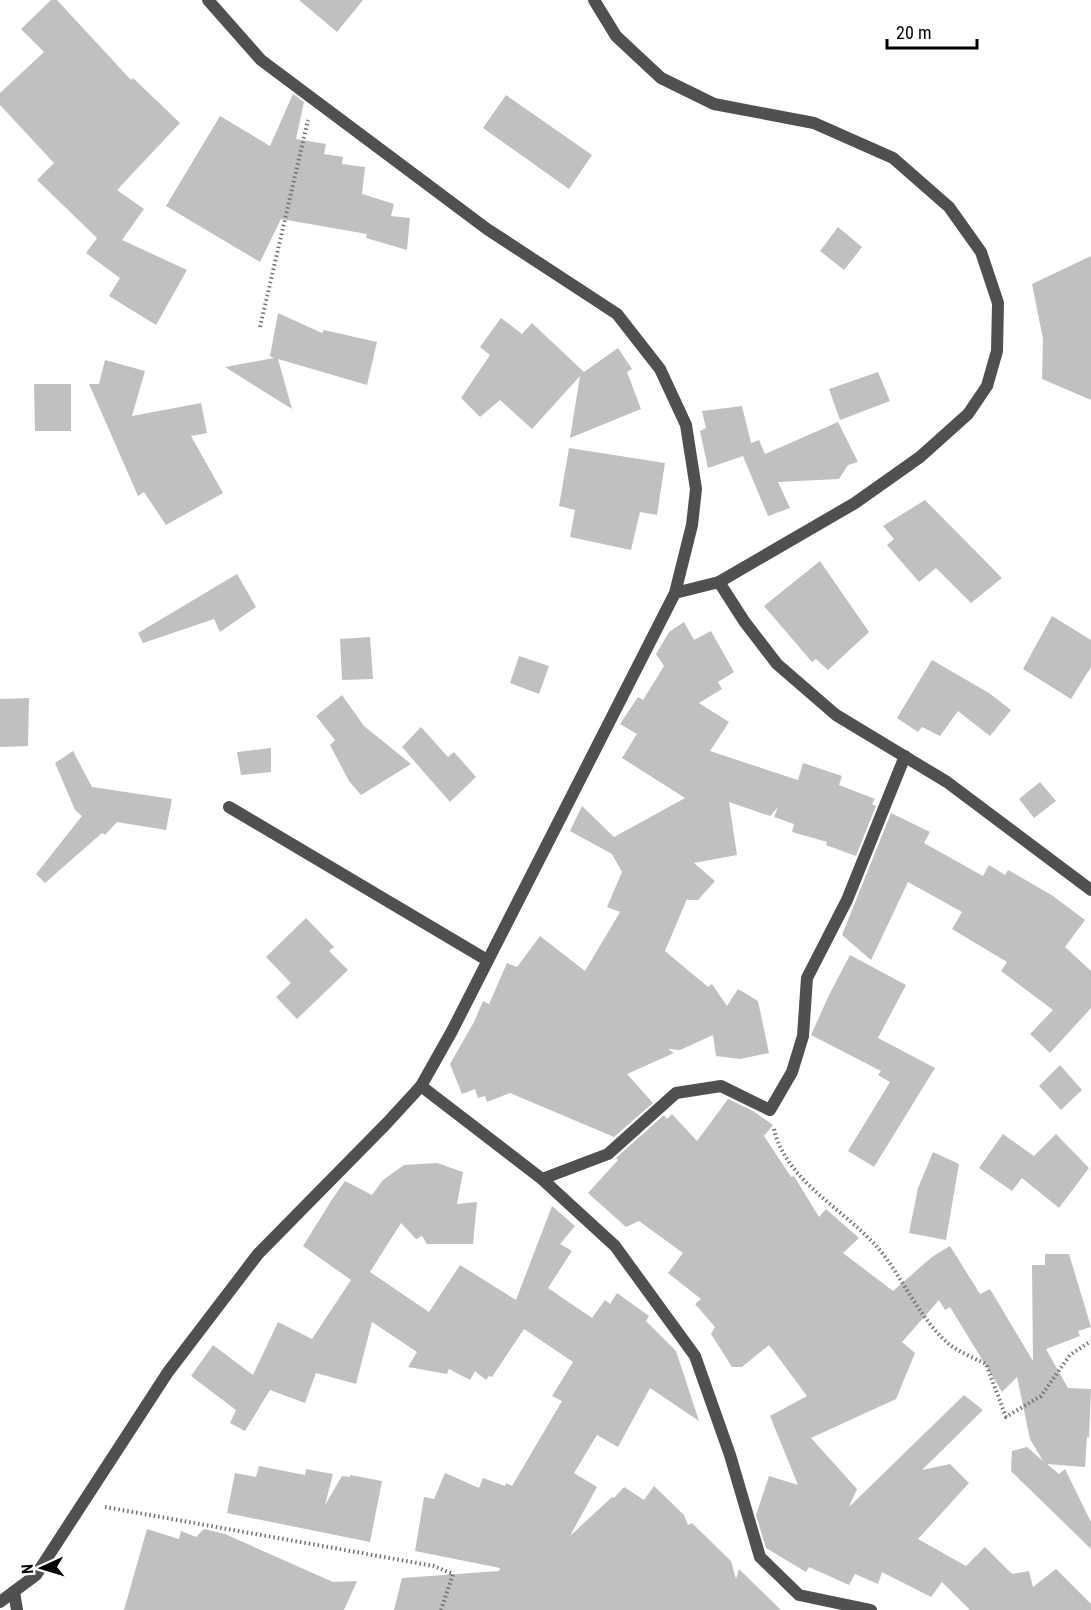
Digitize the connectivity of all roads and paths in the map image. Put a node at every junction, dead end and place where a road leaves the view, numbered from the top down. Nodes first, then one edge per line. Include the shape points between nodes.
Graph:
1 (208, 0) edge
2 (594, 0) edge
3 (313, 99) junction
4 (260, 327) dead end
5 (719, 582) junction
6 (675, 593) junction
7 (905, 756) junction
8 (229, 807) dead end
9 (1091, 891) edge
10 (487, 960) junction
11 (421, 1086) junction
12 (770, 1110) junction
13 (542, 1179) junction
14 (1091, 1341) edge
15 (84, 1503) junction
16 (14, 1592) junction
17 (0, 1602) edge
18 (17, 1610) edge
19 (441, 1610) edge
20 (871, 1610) edge

1 - 3 street via 261,60
2 - 5 street via 616,36 661,78 714,104 814,123 893,158 949,207 981,252 998,303 997,351 987,386 968,414 920,457 855,503
3 - 4 path
3 - 6 street via 487,229 617,314 660,369 686,425 696,489 692,525
5 - 6 street
5 - 7 street via 777,664 836,715
6 - 10 street
7 - 9 street via 947,782
7 - 12 street via 847,900 807,978 803,1036 792,1072
8 - 10 street
10 - 11 street
11 - 13 street
11 - 15 street via 258,1254 168,1372
12 - 13 street via 721,1086 676,1093 608,1154
12 - 14 path via 777,1143 803,1179 878,1248 950,1345 986,1364 1006,1417 1041,1396 1070,1355
13 - 20 street via 615,1246 695,1356 760,1557 799,1595
15 - 16 street via 36,1575
15 - 19 path via 434,1566 453,1575
16 - 17 street
16 - 18 street

